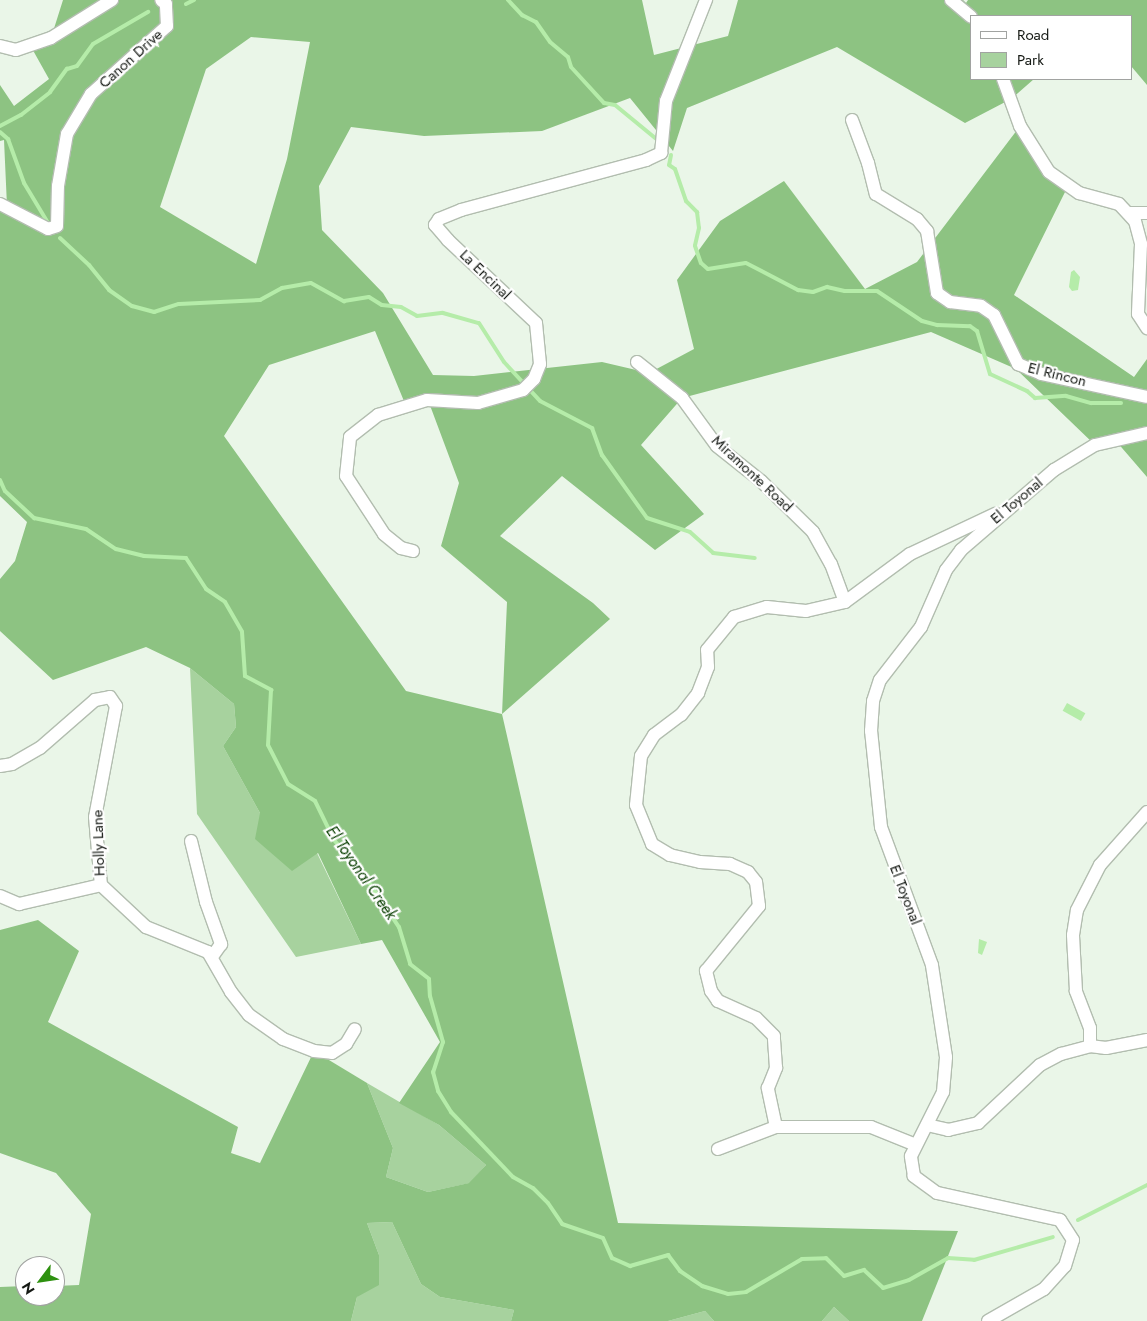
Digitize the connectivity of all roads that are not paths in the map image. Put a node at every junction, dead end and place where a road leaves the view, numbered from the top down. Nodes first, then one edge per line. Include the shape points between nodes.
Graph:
1 (112, 0) edge
2 (161, 0) edge
3 (706, 0) edge
4 (951, 0) edge
5 (970, 16) edge
6 (0, 46) edge
7 (1003, 80) edge
8 (852, 120) dead end
9 (0, 204) edge
10 (1129, 212) junction
11 (1147, 213) edge
12 (1147, 328) edge
13 (637, 362) dead end
14 (1147, 397) edge
15 (1147, 433) edge
16 (1008, 507) junction
17 (413, 551) dead end
18 (845, 602) junction
19 (0, 766) edge
20 (1147, 812) edge
21 (191, 841) dead end
22 (101, 885) junction
23 (0, 896) edge
24 (212, 957) junction
25 (355, 1029) dead end
26 (1147, 1040) edge
27 (1090, 1046) junction
28 (927, 1125) junction
29 (776, 1127) junction
30 (916, 1145) junction
31 (718, 1149) dead end
32 (988, 1321) edge

1 - 6 street via 51,38 16,50
2 - 9 street, Canon Drive via 166,4 167,26 92,94 68,134 58,186 57,226 48,230
3 - 17 street, La Encinal via 666,101 662,153 461,210 439,219 436,224 448,240 536,323 540,364 534,379 523,390 478,403 427,400 378,415 350,437 346,476 384,534 401,548
4 - 5 street
7 - 10 street via 1020,126 1049,172 1067,188 1118,204
8 - 14 street, El Rincon via 876,194 917,219 927,231 937,293 950,302 980,306 994,315 1018,364 1041,374
10 - 11 street
10 - 12 street via 1139,230 1137,304 1138,314
13 - 18 street, Miramonte Road via 682,398 717,446 761,481 813,532 831,564
15 - 16 street, El Toyonal via 1095,445 1054,470
16 - 18 street via 910,554
16 - 28 street, El Toyonal via 961,550 946,570 921,626 880,680 873,701 871,731 880,826 932,965 940,1000 945,1078 943,1092
18 - 29 street via 806,611 767,607 734,617 707,650 708,667 698,693 654,736 640,756 637,774 638,815 652,844 670,855 730,864 748,872 756,882 759,906 706,971 711,991 718,1001 756,1018 774,1036 776,1068 768,1088
19 - 22 street, Holly Lane via 12,764 40,748 95,700 110,698 116,706 95,817
20 - 27 street via 1100,865 1075,916 1076,991 1090,1028
21 - 24 street via 206,902 221,944
22 - 23 street via 19,904
22 - 24 street, Holly Lane via 146,927 208,952
24 - 25 street via 231,992 249,1015 283,1039 314,1051 332,1052 346,1044
26 - 27 street via 1106,1048
27 - 28 street via 1061,1054 1040,1065 978,1123 948,1130
28 - 30 street, El Toyonal
29 - 30 street via 871,1127
29 - 31 street
30 - 32 street, El Toyonal via 910,1166 914,1176 937,1193 1045,1215 1060,1220 1069,1229 1072,1250 1054,1280 1034,1297

